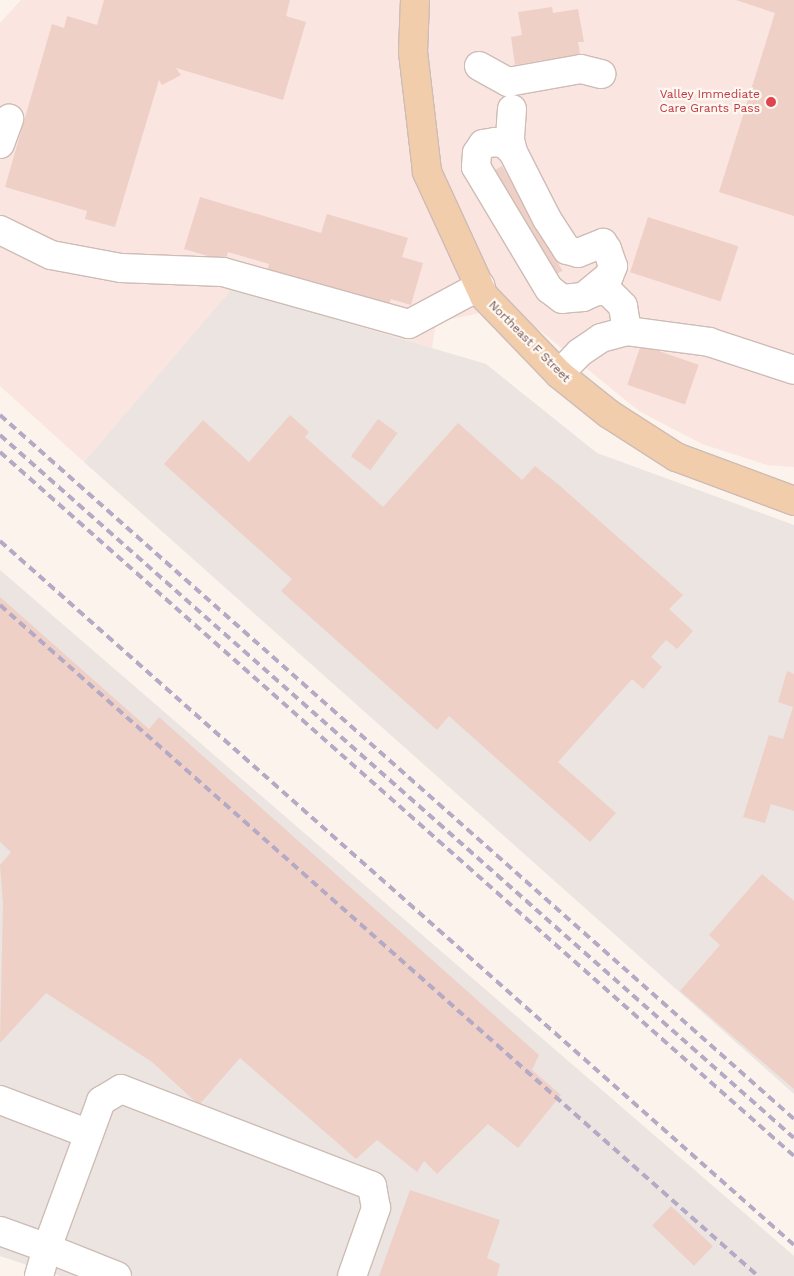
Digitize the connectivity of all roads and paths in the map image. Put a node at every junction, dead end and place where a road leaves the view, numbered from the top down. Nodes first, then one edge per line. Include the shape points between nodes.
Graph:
1 (415, 0) edge
2 (479, 66) dead end
3 (601, 74) dead end
4 (512, 110) dead end
5 (513, 152) junction
6 (0, 230) edge
7 (480, 286) junction
8 (583, 297) junction
9 (627, 331) junction
10 (794, 370) edge
11 (559, 374) junction
12 (794, 501) edge
13 (0, 1100) edge
14 (89, 1134) junction
15 (0, 1232) edge
16 (47, 1248) junction
17 (39, 1276) edge
18 (117, 1276) edge
19 (352, 1276) edge

1 - 7 main road, Northeast F Street via 413,52 427,172
2 - 3 street via 508,82 581,69
4 - 5 street via 510,140
5 - 8 street via 567,250 578,253 602,243 611,257 613,266 609,276
5 - 8 street via 506,144 483,144 477,153 476,167 549,290 562,299
6 - 7 street via 51,255 121,268 223,272 409,324
7 - 11 main road, Northeast F Street via 484,296
8 - 9 street via 599,290 610,293 623,306
9 - 10 street via 709,342
9 - 11 street via 601,338 579,353
11 - 12 main road, Northeast F Street via 609,414 676,457
13 - 14 street
14 - 16 street
14 - 19 street via 101,1101 121,1089 372,1186 376,1208
15 - 16 street
16 - 17 street
16 - 18 street

